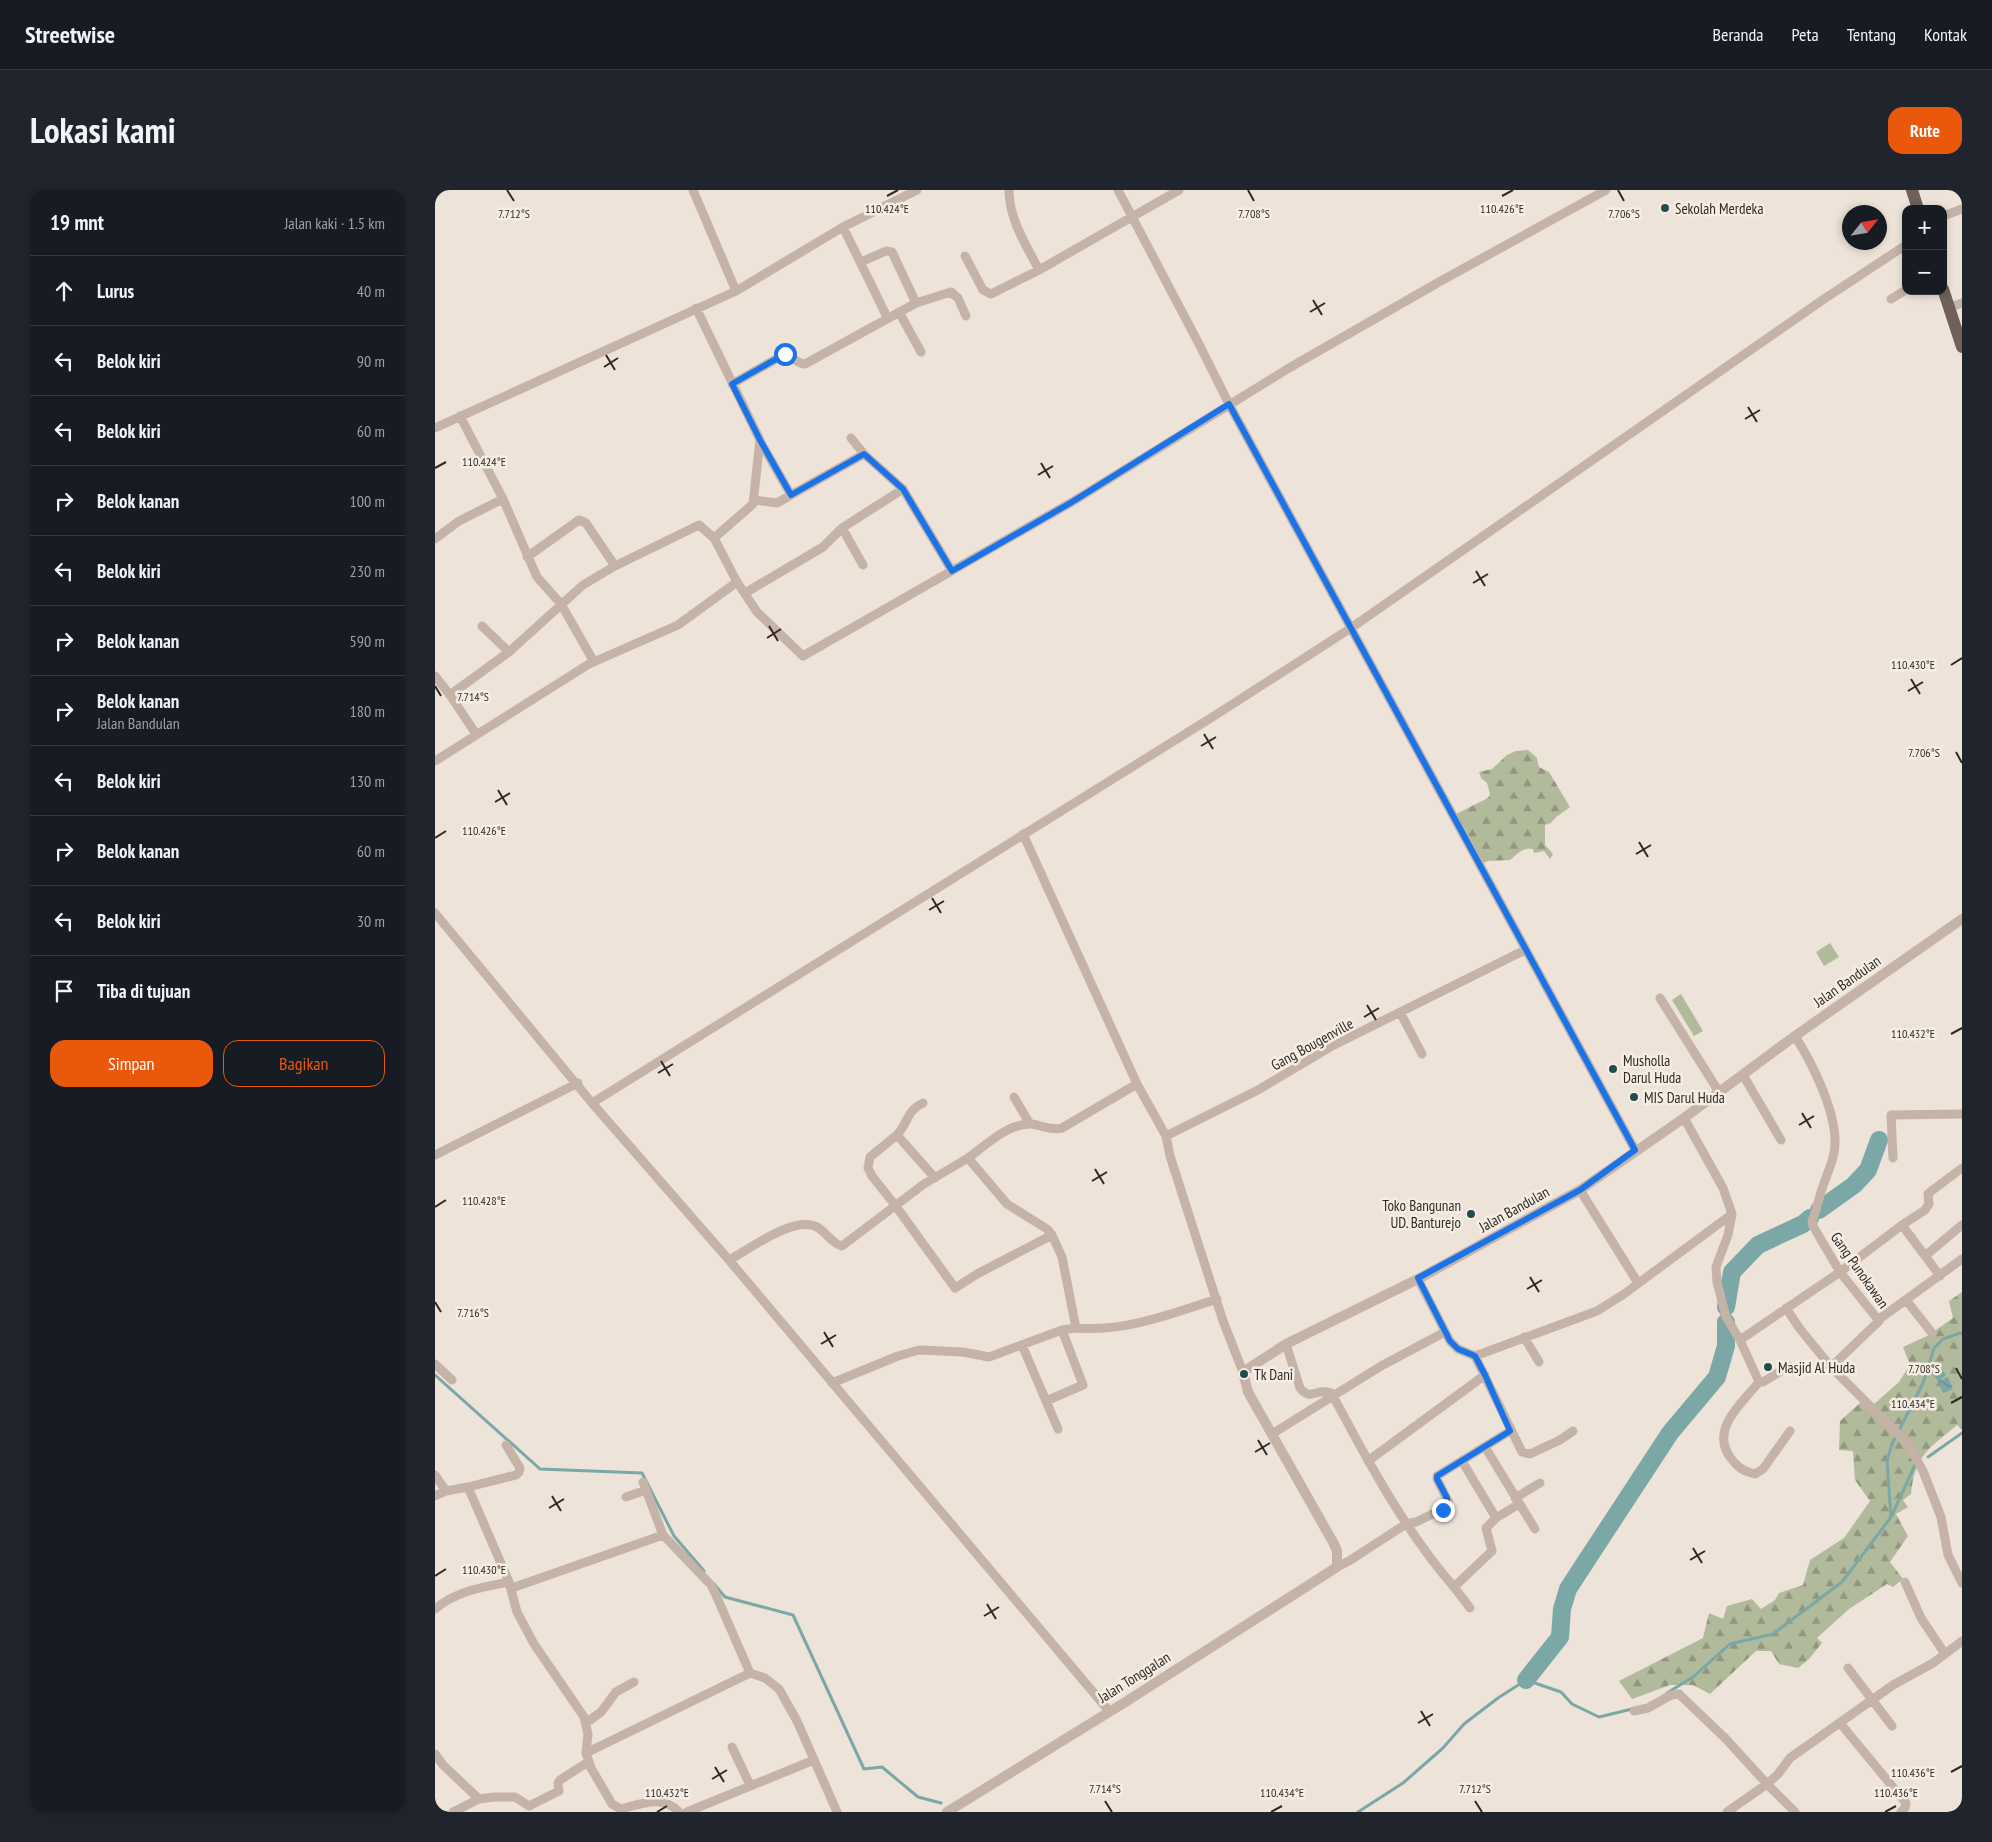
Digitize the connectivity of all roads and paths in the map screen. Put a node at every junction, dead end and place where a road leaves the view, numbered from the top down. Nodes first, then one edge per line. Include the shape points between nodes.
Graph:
1 (693, 190) edge
2 (917, 190) edge
3 (1009, 190) edge
4 (1118, 190) edge
5 (1179, 190) edge
6 (1606, 190) edge
7 (1912, 190) edge
8 (1917, 205) edge
9 (1962, 209) edge
10 (1947, 215) edge
11 (1133, 216) junction
12 (843, 227) junction
13 (1902, 248) edge
14 (965, 256) dead end
15 (861, 262) junction
16 (1039, 270) junction
17 (736, 291) junction
18 (1902, 292) edge
19 (1945, 295) edge
20 (1891, 299) dead end
21 (916, 303) junction
22 (1962, 303) edge
23 (696, 308) junction
24 (1949, 308) junction
25 (899, 312) junction
26 (966, 316) dead end
27 (887, 317) junction
28 (1962, 347) edge
29 (921, 352) dead end
30 (732, 384) junction
31 (1229, 404) junction
32 (460, 416) junction
33 (435, 428) edge
34 (851, 438) dead end
35 (760, 440) junction
36 (864, 454) junction
37 (903, 489) junction
38 (791, 495) junction
39 (503, 499) junction
40 (755, 500) junction
41 (842, 528) junction
42 (714, 538) junction
43 (435, 539) edge
44 (527, 558) junction
45 (863, 565) dead end
46 (615, 566) junction
47 (952, 571) junction
48 (737, 582) junction
49 (745, 593) junction
50 (561, 604) junction
51 (482, 626) dead end
52 (1351, 628) junction
53 (509, 652) junction
54 (594, 662) junction
55 (435, 676) edge
56 (450, 695) junction
57 (476, 734) junction
58 (435, 761) edge
59 (1023, 834) junction
60 (435, 914) edge
61 (1962, 919) edge
62 (1525, 950) junction
63 (1660, 998) dead end
64 (1400, 1012) junction
65 (1795, 1036) junction
66 (1423, 1054) dead end
67 (1743, 1074) junction
68 (578, 1083) junction
69 (1137, 1084) junction
70 (1719, 1092) junction
71 (1014, 1097) dead end
72 (592, 1102) junction
73 (923, 1102) dead end
74 (1962, 1114) edge
75 (1684, 1118) junction
76 (1030, 1124) junction
77 (897, 1135) junction
78 (1166, 1136) junction
79 (1781, 1140) dead end
80 (1635, 1150) junction
81 (435, 1155) edge
82 (968, 1158) junction
83 (1893, 1158) dead end
84 (1962, 1168) edge
85 (935, 1178) junction
86 (1580, 1190) junction
87 (895, 1205) junction
88 (1732, 1214) junction
89 (1903, 1224) junction
90 (1962, 1225) edge
91 (1052, 1235) junction
92 (1925, 1256) junction
93 (729, 1260) junction
94 (1962, 1260) edge
95 (1841, 1272) junction
96 (1940, 1276) junction
97 (1418, 1278) junction
98 (1638, 1283) junction
99 (1217, 1299) junction
100 (1906, 1300) junction
101 (1786, 1308) junction
102 (1878, 1321) junction
103 (1076, 1328) junction
104 (1063, 1330) junction
105 (1445, 1332) junction
106 (1932, 1333) dead end
107 (1524, 1337) junction
108 (1740, 1340) junction
109 (1286, 1344) junction
110 (1022, 1346) junction
111 (1475, 1356) junction
112 (1539, 1362) dead end
113 (435, 1364) edge
114 (1789, 1366) dead end
115 (1831, 1367) junction
116 (1243, 1372) junction
117 (1485, 1375) junction
118 (452, 1380) dead end
119 (1759, 1382) junction
120 (832, 1384) junction
121 (1333, 1396) junction
122 (1046, 1401) junction
123 (1058, 1430) dead end
124 (1510, 1431) junction
125 (1573, 1431) dead end
126 (1790, 1431) dead end
127 (1271, 1434) junction
128 (506, 1445) dead end
129 (1485, 1447) junction
130 (1368, 1461) junction
131 (1462, 1461) junction
132 (435, 1475) edge
133 (1540, 1483) dead end
134 (468, 1487) junction
135 (446, 1491) junction
136 (435, 1496) edge
137 (626, 1497) dead end
138 (1517, 1501) junction
139 (1496, 1518) junction
140 (1406, 1524) junction
141 (1535, 1529) dead end
142 (663, 1534) junction
143 (1337, 1567) junction
144 (1905, 1582) dead end
145 (1962, 1583) edge
146 (511, 1585) junction
147 (1454, 1587) junction
148 (1470, 1608) dead end
149 (435, 1609) edge
150 (1962, 1641) edge
151 (1945, 1654) junction
152 (1848, 1668) dead end
153 (750, 1673) junction
154 (634, 1682) dead end
155 (1873, 1700) junction
156 (1109, 1711) junction
157 (1634, 1711) dead end
158 (586, 1723) junction
159 (1840, 1723) junction
160 (1892, 1726) dead end
161 (732, 1747) dead end
162 (435, 1754) edge
163 (587, 1757) junction
164 (814, 1760) junction
165 (1767, 1784) junction
166 (750, 1785) junction
167 (479, 1799) junction
168 (453, 1812) edge
169 (679, 1812) edge
170 (687, 1812) edge
171 (837, 1812) edge
172 (947, 1812) edge
173 (1727, 1812) edge
174 (1795, 1812) edge
175 (1901, 1812) edge

1 - 17 street
2 - 12 street
3 - 16 street via 1010,208 1019,232
4 - 11 street
5 - 11 street
6 - 31 street
7 - 8 main road
9 - 10 street
11 - 16 street
11 - 31 street
12 - 15 street
12 - 17 street
13 - 52 street
14 - 16 street via 983,290 991,294
15 - 21 street via 886,251 891,252
15 - 27 street
17 - 23 street
18 - 20 street
19 - 24 main road
21 - 25 street
21 - 26 street via 951,292 958,298
22 - 24 street
23 - 30 street
23 - 32 street
24 - 28 main road
25 - 27 street
25 - 29 street
27 - 30 street via 805,364 797,363 785,354
30 - 35 street
31 - 47 street via 1072,502
31 - 52 street
32 - 33 street
32 - 39 street
34 - 36 street
35 - 38 street
35 - 40 street
36 - 37 street
36 - 38 street
37 - 41 street
37 - 47 street
38 - 40 street via 777,503
39 - 43 street
39 - 44 street
40 - 42 street via 749,509
41 - 45 street
41 - 49 street via 823,547
42 - 46 street via 699,525
42 - 48 street
44 - 46 street via 579,520 586,523
44 - 50 street via 537,577
46 - 50 street via 583,585
47 - 49 street via 803,656 757,612
48 - 49 street
48 - 54 street via 677,625
50 - 53 street
50 - 54 street
51 - 53 street
52 - 59 street
52 - 62 street
53 - 56 street
54 - 57 street
55 - 56 street
56 - 57 street
57 - 58 street
59 - 69 street
59 - 72 street
60 - 68 street
61 - 65 street, Jalan Bandulan
62 - 64 street, Gang Bougenville
62 - 80 street
63 - 70 street
64 - 66 street
64 - 78 street, Gang Bougenville
65 - 67 street, Jalan Bandulan
65 - 95 street, Gang Punokawan via 1812,1066 1830,1112 1835,1140 1833,1157 1812,1222
67 - 70 street, Jalan Bandulan
67 - 79 street
68 - 72 street
68 - 81 street
69 - 76 street via 1062,1128
69 - 78 street
70 - 75 street, Jalan Bandulan
71 - 76 street
72 - 93 street
73 - 77 street via 909,1113
74 - 83 street via 1891,1115
75 - 80 street, Jalan Bandulan
75 - 88 street via 1723,1188
76 - 82 street via 1005,1132
77 - 85 street
77 - 87 street via 870,1157 868,1163 871,1176
78 - 99 street
80 - 86 street, Jalan Bandulan
82 - 85 street
82 - 91 street via 1007,1204
84 - 89 street via 1928,1194 1929,1204 1925,1210
85 - 87 street
86 - 97 street, Jalan Bandulan
86 - 98 street
87 - 91 street via 955,1288
87 - 93 street via 842,1246 817,1226 804,1224 785,1229
88 - 98 street
88 - 108 street via 1716,1267 1726,1317
89 - 92 street
89 - 95 street
90 - 92 street
91 - 103 street via 1062,1257
92 - 96 street
93 - 120 street
94 - 96 street
95 - 101 street
95 - 102 street, Gang Punokawan
96 - 100 street
97 - 105 street
97 - 109 street, Jalan Bandulan
98 - 107 street via 1597,1311
99 - 103 street via 1147,1322
99 - 116 street
100 - 102 street
100 - 106 street
101 - 108 street
101 - 115 street
102 - 115 street
103 - 104 street
104 - 110 street
104 - 122 street via 1083,1386
105 - 111 street via 1458,1349
105 - 121 street
107 - 111 street
107 - 112 street
108 - 119 street
109 - 116 street, Jalan Bandulan
109 - 121 street via 1300,1388 1309,1395 1327,1391
110 - 120 street via 989,1357 919,1350
110 - 122 street
111 - 117 street
113 - 118 street
114 - 119 street
115 - 145 street via 1908,1444 1923,1471 1942,1522 1948,1555
116 - 127 street via 1247,1392
117 - 124 street
117 - 130 street
119 - 126 street via 1726,1423 1724,1449 1738,1468 1755,1474 1763,1469
120 - 156 street
121 - 127 street
121 - 130 street
122 - 123 street
124 - 125 street via 1522,1452 1530,1454
124 - 129 street
127 - 143 street via 1337,1551
128 - 134 street via 519,1472
129 - 131 street
129 - 138 street
130 - 140 street
131 - 139 street
131 - 140 street via 1437,1478 1447,1501 1445,1508
132 - 135 street
133 - 138 street
134 - 135 street
134 - 146 street
135 - 136 street
137 - 142 street via 645,1486
138 - 139 street
138 - 141 street
139 - 147 street via 1486,1528 1492,1551
140 - 143 street
140 - 147 street
142 - 146 street
142 - 153 street via 711,1585
143 - 156 street, Jalan Tonggalan
144 - 151 street via 1921,1618
146 - 149 street via 469,1590
146 - 158 street via 517,1612 534,1644
147 - 148 street
150 - 151 street
151 - 155 street
152 - 155 street
153 - 163 street
153 - 164 street via 765,1678 779,1689
154 - 158 street via 616,1692 601,1712
155 - 159 street
155 - 160 street
156 - 172 street, Jalan Tonggalan
157 - 165 street via 1648,1708 1671,1694 1679,1694
158 - 163 street
159 - 165 street via 1790,1758
159 - 175 street via 1906,1803
161 - 166 street
162 - 167 street
163 - 167 street via 559,1780 559,1791 529,1806 515,1796
163 - 169 street via 605,1794 617,1808 654,1800 668,1803
164 - 166 street
164 - 171 street
165 - 173 street
165 - 174 street
166 - 170 street
167 - 168 street

